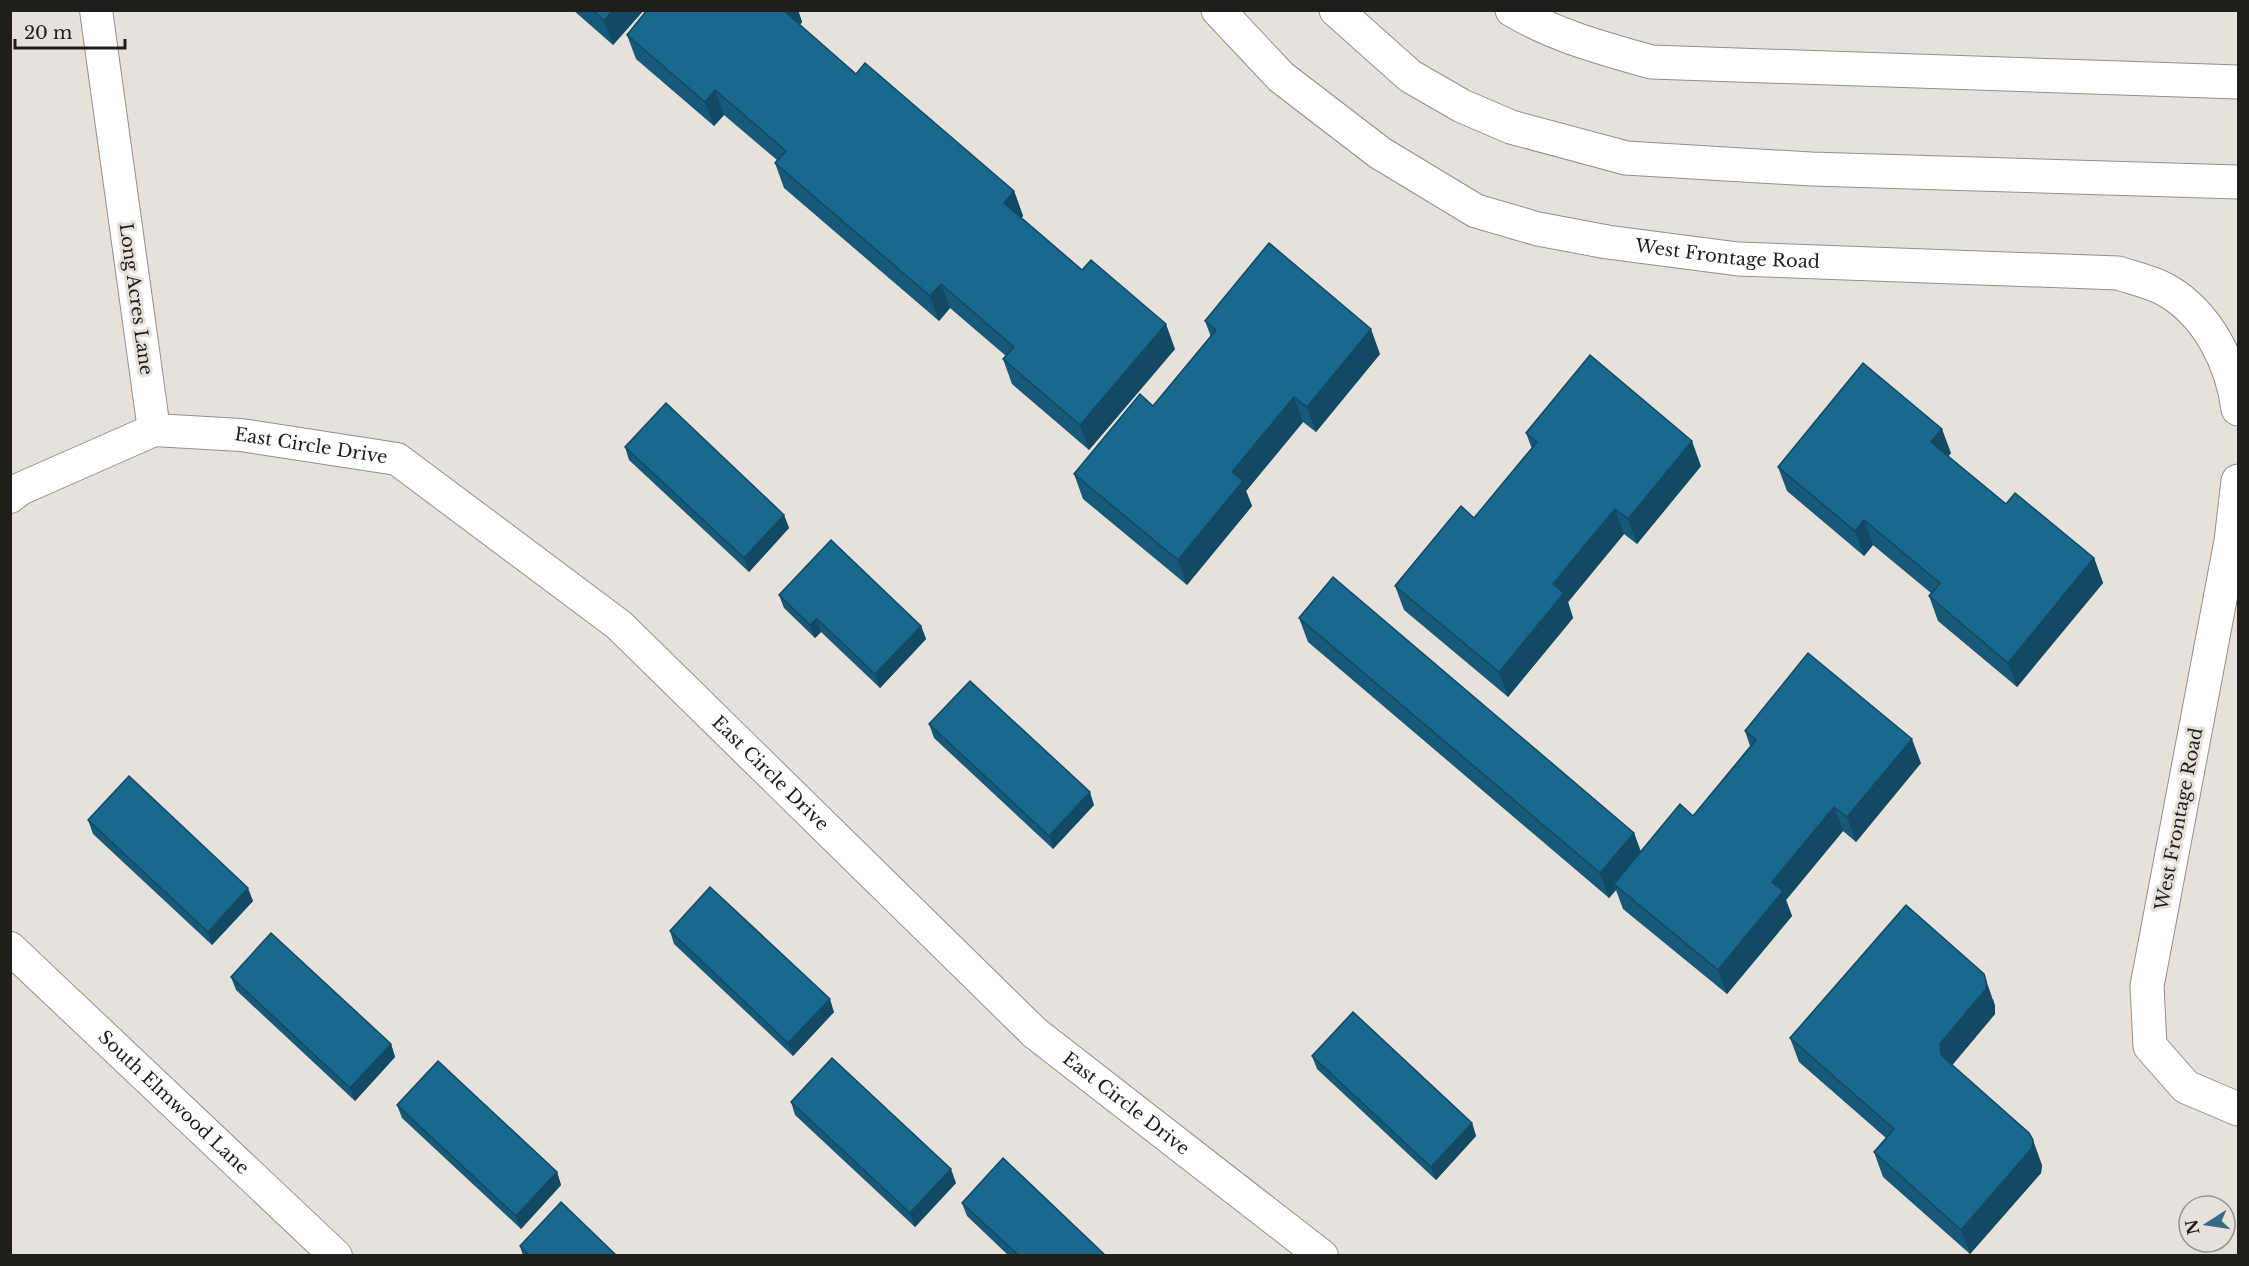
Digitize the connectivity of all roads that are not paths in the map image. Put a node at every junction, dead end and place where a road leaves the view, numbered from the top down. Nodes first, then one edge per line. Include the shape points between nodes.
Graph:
1 (96, 10) edge
2 (1218, 10) edge
3 (1336, 10) edge
4 (1512, 10) edge
5 (2238, 82) edge
6 (2118, 179) junction
7 (2238, 182) edge
8 (2238, 200) edge
9 (2238, 409) edge
10 (154, 430) junction
11 (2238, 482) edge
12 (10, 497) edge
13 (10, 948) edge
14 (2238, 1109) edge
15 (336, 1256) edge
16 (1322, 1256) edge

1 - 10 street, Long Acres Lane
2 - 9 main road, West Frontage Road via 1281,77 1380,153 1476,211 1538,229 1607,242 1738,260 2118,273 2166,290 2195,314 2220,346 2236,391
3 - 6 main road via 1410,76 1462,105 1511,127 1626,158 1811,169
4 - 5 main road via 1541,27 1582,43 1651,62
6 - 7 main road
6 - 8 main road
10 - 12 street via 20,489
10 - 16 street, East Circle Drive via 242,435 397,459 619,625 1035,1033
11 - 14 main road, West Frontage Road via 2231,541 2147,986 2150,1046 2186,1087
13 - 15 street, South Elmwood Lane

